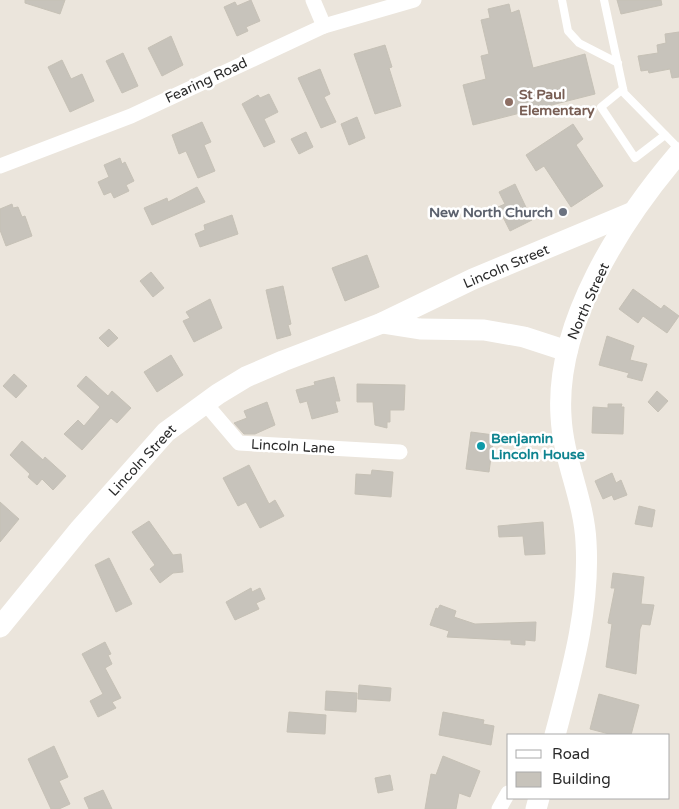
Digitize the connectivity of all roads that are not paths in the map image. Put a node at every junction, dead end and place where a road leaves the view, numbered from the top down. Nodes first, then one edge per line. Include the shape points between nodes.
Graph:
1 (313, 0) edge
2 (414, 0) edge
3 (562, 0) edge
4 (604, 0) edge
5 (324, 26) junction
6 (618, 63) junction
7 (623, 89) junction
8 (665, 135) junction
9 (679, 151) edge
10 (0, 166) edge
11 (632, 213) junction
12 (382, 323) junction
13 (567, 351) junction
14 (205, 403) junction
15 (400, 452) dead end
16 (0, 627) edge
17 (554, 730) edge
18 (507, 796) edge
19 (498, 809) edge

1 - 5 street
2 - 5 street, Fearing Road
3 - 6 lane via 568,31 578,43
4 - 6 lane
5 - 10 street, Fearing Road via 131,116
6 - 7 lane
7 - 8 lane
7 - 8 lane via 601,107 635,158
8 - 9 lane
9 - 11 main road, North Street
11 - 12 main road, Lincoln Street via 473,279
11 - 13 main road, North Street via 593,283
12 - 13 main road via 420,330 484,330 524,337
12 - 14 main road, Lincoln Street via 246,377
13 - 17 main road, North Street via 560,391 560,417 566,458 584,513 587,578 578,651
14 - 15 street, Lincoln Lane via 239,443
14 - 16 main road, Lincoln Street via 166,432 142,456
18 - 19 street

